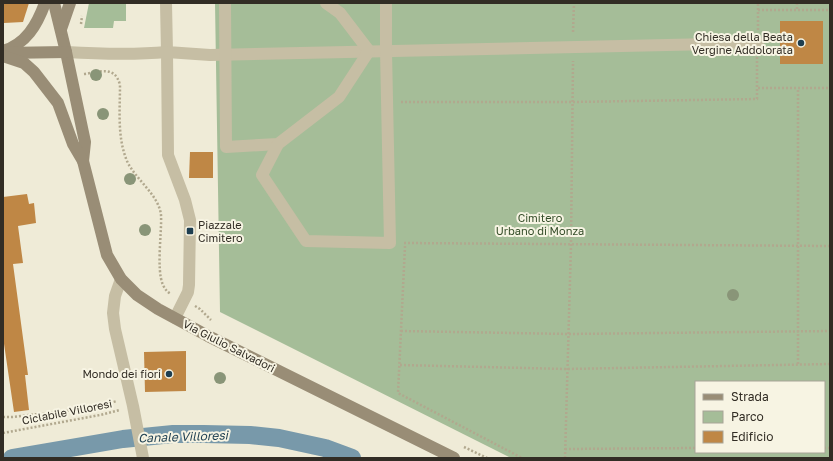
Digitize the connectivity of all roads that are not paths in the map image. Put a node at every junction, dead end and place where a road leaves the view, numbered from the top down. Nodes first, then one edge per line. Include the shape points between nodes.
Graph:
1 (45, 3) edge
2 (54, 3) edge
3 (70, 3) edge
4 (166, 3) edge
5 (225, 3) edge
6 (326, 3) edge
7 (386, 3) edge
8 (61, 29) junction
9 (758, 42) road end
10 (369, 51) junction
11 (386, 51) junction
12 (66, 52) junction
13 (167, 52) junction
14 (3, 53) edge
15 (226, 54) junction
16 (278, 144) junction
17 (83, 161) junction
18 (122, 279) junction
19 (175, 318) junction
20 (142, 453) edge
21 (454, 458) edge

1 - 14 street via 31,33
2 - 8 street, Via Giulio Salvadori
3 - 8 street
4 - 13 street
5 - 15 street
6 - 10 street via 340,13
7 - 11 street
8 - 12 street, Via Giulio Salvadori
9 - 11 street
10 - 11 street
10 - 15 street
10 - 16 street via 339,97
11 - 16 street via 390,243 306,241 262,175
12 - 13 street
12 - 14 street
12 - 17 street, Via Giulio Salvadori via 85,142
13 - 15 street
13 - 19 street via 168,155 190,220 189,285
14 - 17 street, Via Giulio Salvadori via 24,63 43,82 58,103 73,144
15 - 16 street via 226,147
17 - 18 street, Via Giulio Salvadori via 107,255
18 - 19 street, Via Giulio Salvadori via 137,295
18 - 20 street via 115,296 113,313
19 - 21 street, Via Giulio Salvadori

